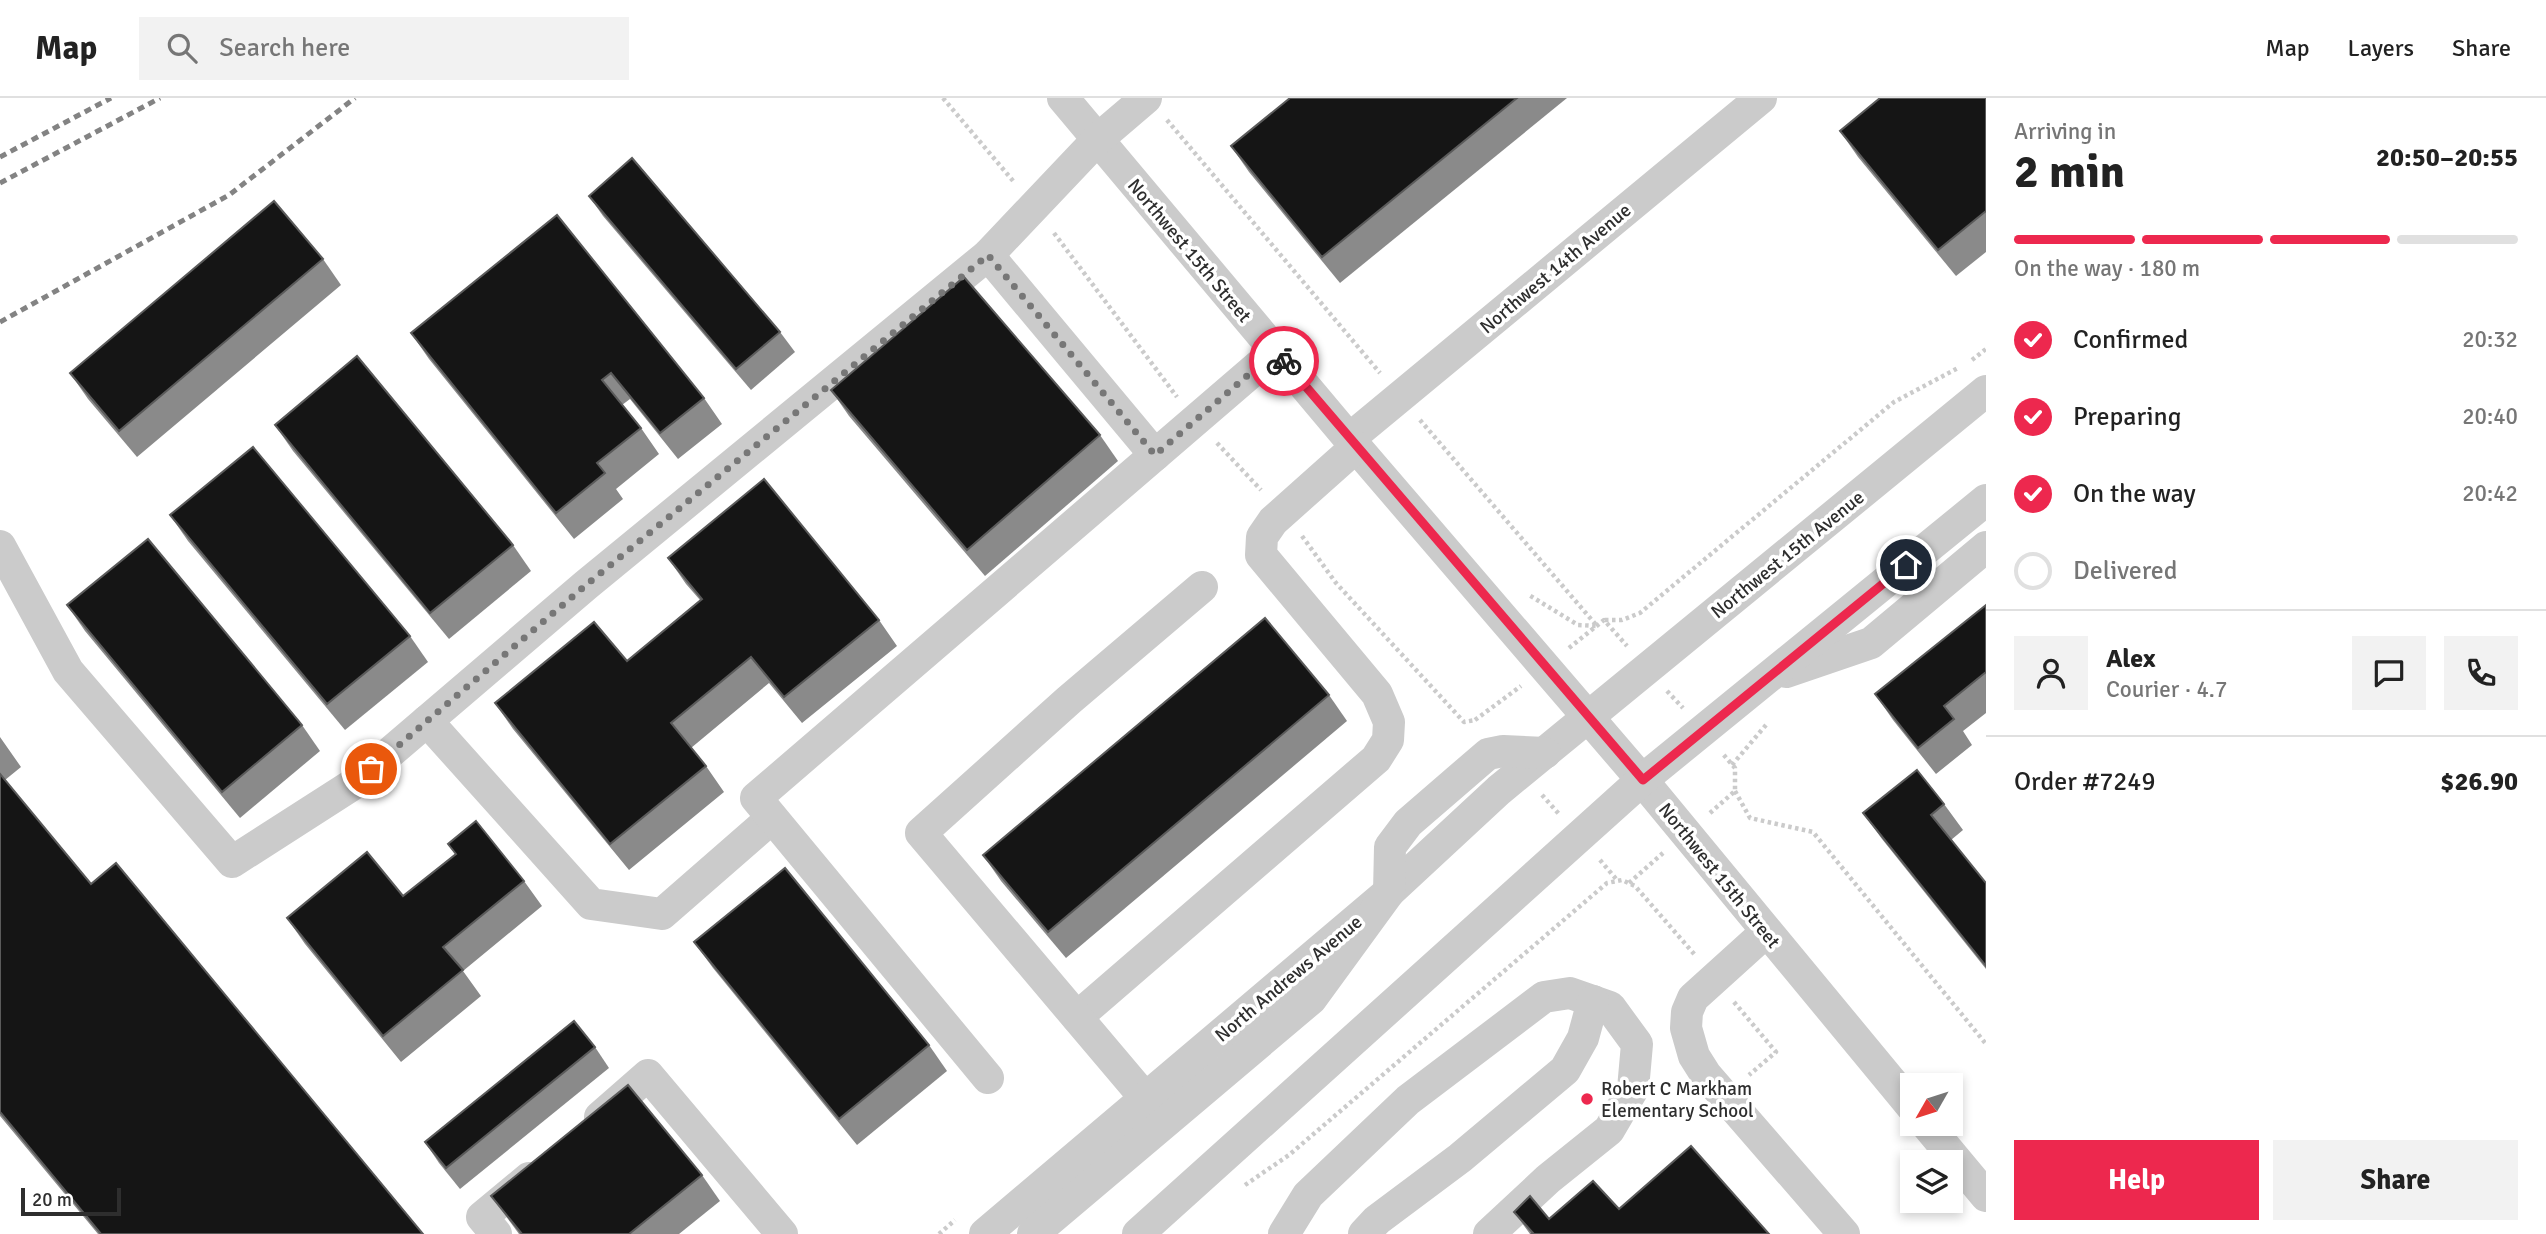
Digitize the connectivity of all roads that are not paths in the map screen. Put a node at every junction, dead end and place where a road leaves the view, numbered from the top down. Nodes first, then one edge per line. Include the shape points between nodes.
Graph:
1 (1063, 98) edge
2 (1146, 98) edge
3 (1760, 98) edge
4 (1098, 139) junction
5 (988, 255) junction
6 (1276, 351) junction
7 (1986, 391) edge
8 (1353, 443) junction
9 (1155, 455) junction
10 (1986, 500) edge
11 (0, 546) edge
12 (1986, 547) edge
13 (1202, 587) dead end
14 (1765, 680) junction
15 (1588, 717) junction
16 (427, 721) junction
17 (1643, 780) junction
18 (772, 818) junction
19 (1389, 892) junction
20 (1766, 932) junction
21 (1593, 1001) junction
22 (1077, 1017) junction
23 (988, 1078) dead end
24 (1900, 1092) edge
25 (1146, 1099) junction
26 (1936, 1136) edge
27 (1986, 1196) edge
28 (974, 1224) edge
29 (496, 1234) edge
30 (782, 1234) edge
31 (1032, 1234) edge
32 (1138, 1234) edge
33 (1284, 1234) edge
34 (1364, 1234) edge
35 (1489, 1234) edge
36 (1844, 1234) edge

1 - 4 street, Northwest 15th Street
2 - 4 street
3 - 8 street, Northwest 14th Avenue
4 - 5 street
4 - 6 street, Northwest 15th Street
5 - 9 street
5 - 16 street
6 - 8 street, Northwest 15th Street
6 - 9 street
7 - 15 street, Northwest 15th Avenue
8 - 15 street, Northwest 15th Street
8 - 22 street, Northwest 14th Avenue via 1273,521 1262,537 1261,555 1377,694 1389,722 1384,749
9 - 18 street via 756,798
10 - 14 street
11 - 16 street via 68,671 232,862 352,785
12 - 14 street via 1871,643
13 - 22 street via 921,833
14 - 17 street
15 - 17 street, Northwest 15th Street
15 - 19 street, North Andrews Avenue via 1499,790
16 - 18 street via 591,904 662,914
17 - 20 street, Northwest 15th Street
17 - 32 street
18 - 23 street
19 - 25 street, North Andrews Avenue
19 - 31 street via 1311,999
20 - 24 street, Northwest 15th Street
20 - 36 street via 1693,998 1687,1012 1689,1041 1706,1075
21 - 33 street via 1570,993 1544,997 1505,1024 1408,1100 1308,1195
21 - 34 street via 1583,1038 1565,1070
21 - 35 street via 1610,1007 1637,1044 1633,1089 1609,1130
22 - 25 street
25 - 28 street, North Andrews Avenue
26 - 27 street
29 - 30 street via 482,1217 648,1075

